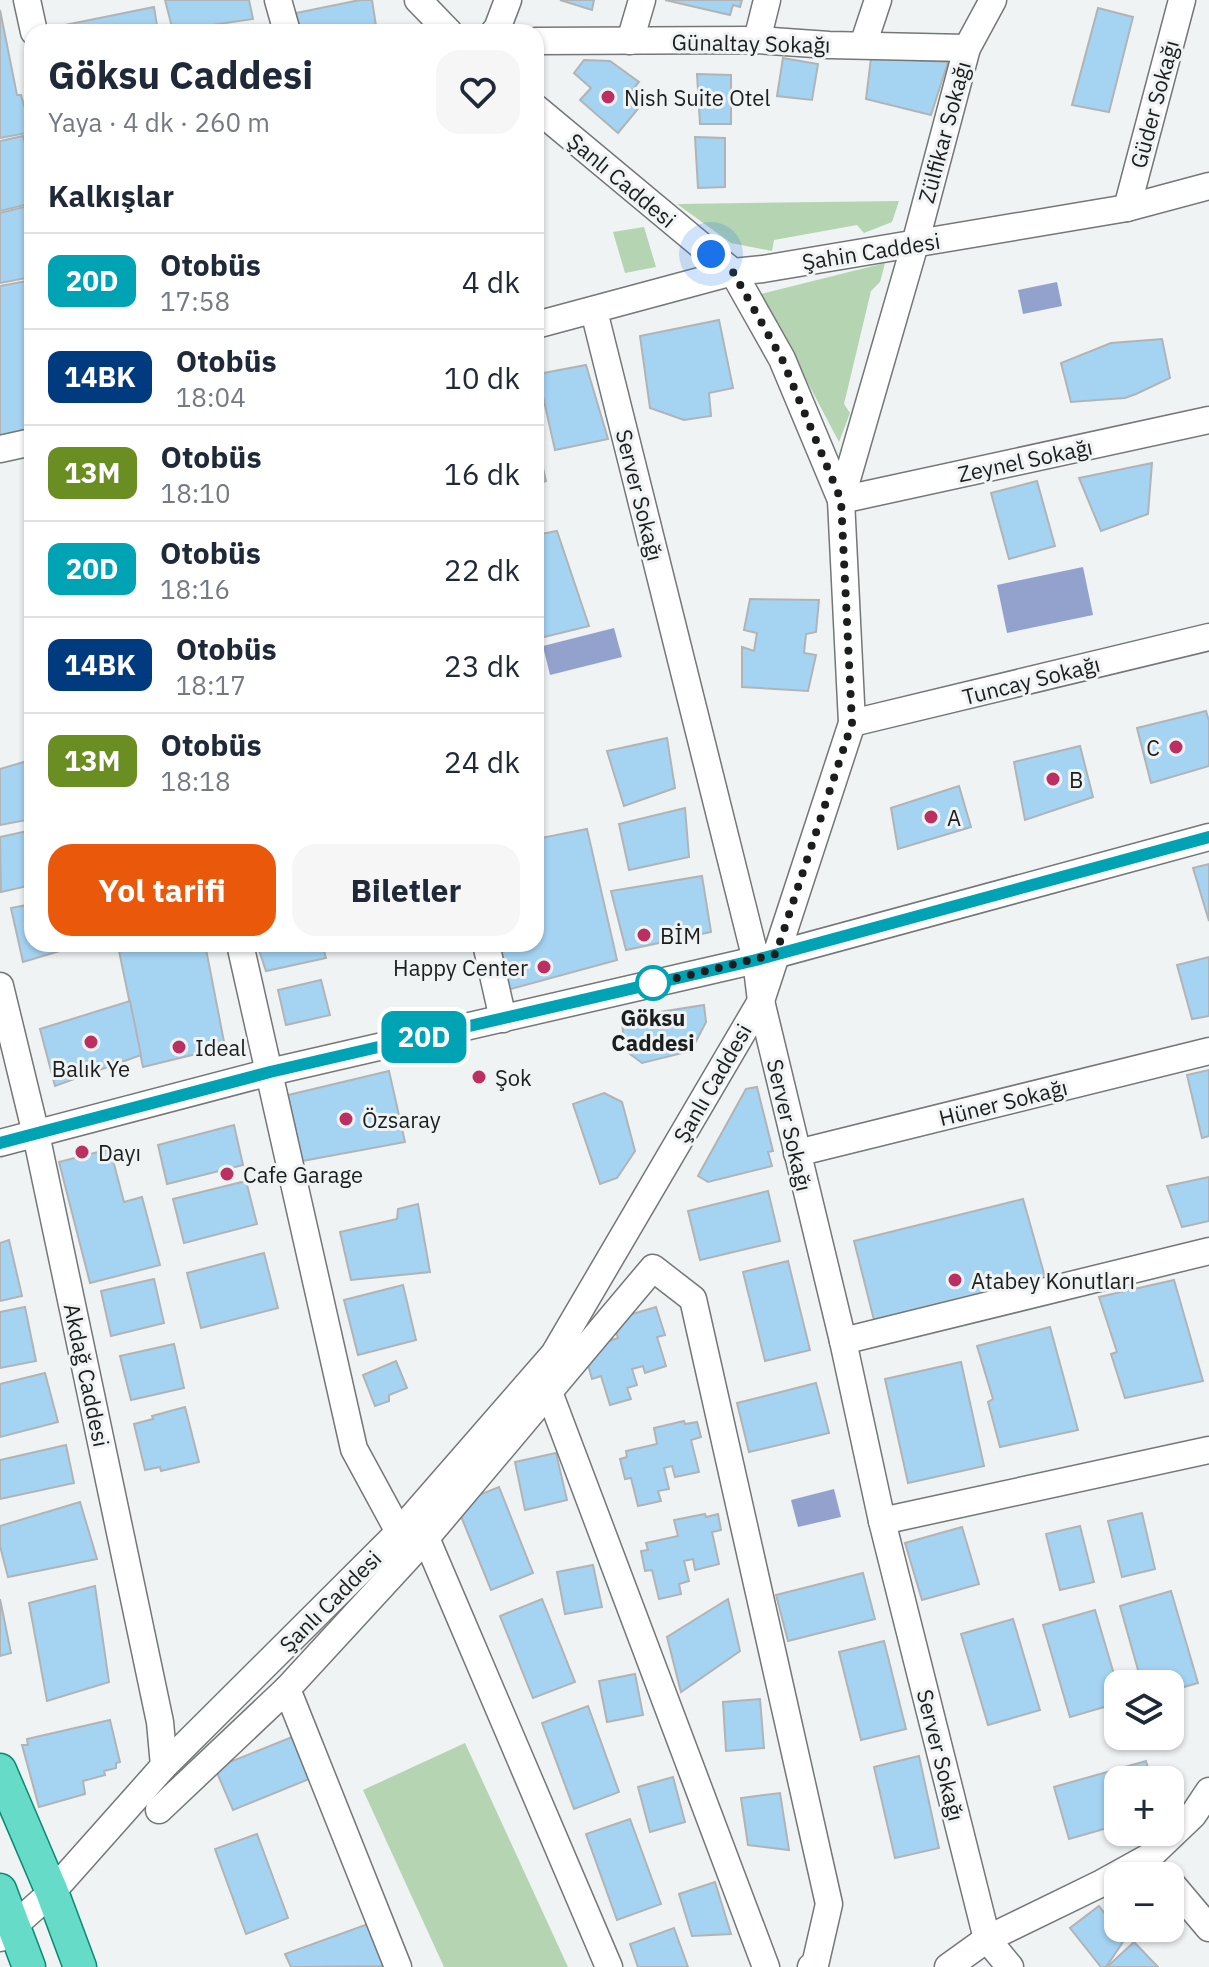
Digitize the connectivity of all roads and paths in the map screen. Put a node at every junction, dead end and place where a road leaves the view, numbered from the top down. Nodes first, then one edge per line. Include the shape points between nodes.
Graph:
1 (27, 0) edge
2 (278, 0) edge
3 (418, 0) edge
4 (508, 0) edge
5 (642, 0) edge
6 (767, 0) edge
7 (878, 0) edge
8 (993, 0) edge
9 (1182, 0) edge
10 (32, 24) edge
11 (285, 24) edge
12 (441, 24) edge
13 (499, 24) edge
14 (757, 40) junction
15 (544, 41) edge
16 (630, 41) junction
17 (863, 45) junction
18 (967, 48) junction
19 (544, 115) edge
20 (1209, 186) edge
21 (1127, 208) junction
22 (915, 244) junction
23 (733, 272) junction
24 (594, 311) junction
25 (544, 323) edge
26 (1209, 420) edge
27 (24, 444) edge
28 (0, 449) edge
29 (841, 500) junction
30 (1209, 637) edge
31 (852, 723) junction
32 (1209, 837) edge
33 (242, 952) edge
34 (488, 952) edge
35 (766, 957) junction
36 (0, 986) edge
37 (761, 1001) junction
38 (503, 1019) junction
39 (1209, 1051) edge
40 (270, 1072) junction
41 (36, 1134) junction
42 (0, 1143) edge
43 (797, 1153) junction
44 (1209, 1251) edge
45 (843, 1341) junction
46 (549, 1392) junction
47 (1209, 1450) edge
48 (882, 1521) junction
49 (399, 1532) junction
50 (426, 1538) junction
51 (287, 1689) junction
52 (164, 1766) junction
53 (0, 1770) edge
54 (1209, 1791) edge
55 (159, 1810) dead end
56 (1160, 1862) edge
57 (1104, 1882) edge
58 (0, 1890) edge
59 (52, 1892) junction
60 (1184, 1899) edge
61 (1209, 1928) edge
62 (7, 1932) edge
63 (987, 1939) junction
64 (29, 1967) edge
65 (80, 1967) edge
66 (398, 1967) edge
67 (609, 1967) edge
68 (766, 1967) edge
69 (811, 1967) edge
70 (948, 1967) edge
71 (1010, 1967) edge

1 - 10 street
2 - 11 street
3 - 12 street
4 - 13 street
5 - 16 street
6 - 14 street
7 - 17 street
8 - 18 street, Zülfikar Sokağı
9 - 21 street, Güder Sokağı
14 - 16 street, Günaltay Sokağı
14 - 17 street, Günaltay Sokağı
15 - 16 street, Günaltay Sokağı
17 - 18 street, Günaltay Sokağı
18 - 22 street, Zülfikar Sokağı
19 - 23 street, Şanlı Caddesi
20 - 21 street, Şahin Caddesi
21 - 22 street, Şahin Caddesi
22 - 23 street, Şahin Caddesi
22 - 29 street, Zülfikar Sokağı
23 - 24 street, Şahin Caddesi
23 - 29 street, Şanlı Caddesi via 782,359
24 - 25 street, Şahin Caddesi
24 - 35 street, Server Sokağı
26 - 29 street, Zeynel Sokağı
27 - 28 street
29 - 31 street, Şanlı Caddesi
30 - 31 street, Tuncay Sokağı
31 - 35 street, Şanlı Caddesi
32 - 35 street
33 - 40 street
34 - 38 street
35 - 37 street, Şanlı Caddesi
35 - 38 street
36 - 41 street, Akdağ Caddesi
37 - 43 street, Server Sokağı
37 - 49 street, Şanlı Caddesi via 554,1354
38 - 40 street
39 - 43 street, Hüner Sokağı
40 - 41 street
40 - 49 street via 354,1449
41 - 42 street
41 - 52 street, Akdağ Caddesi via 160,1722
43 - 45 street, Server Sokağı
44 - 45 street
45 - 48 street, Server Sokağı
46 - 50 street
46 - 68 street
46 - 69 street via 653,1268 693,1299 829,1904
47 - 48 street
48 - 63 street, Server Sokağı
49 - 52 street, Şanlı Caddesi
50 - 51 street
50 - 67 street
51 - 55 street
51 - 66 street
52 - 59 street, Şanlı Caddesi
53 - 59 main road
54 - 56 street
57 - 63 street
58 - 62 main road
59 - 62 street, Şanlı Caddesi
59 - 65 main road
60 - 61 street
62 - 64 main road
63 - 70 street
63 - 71 street

